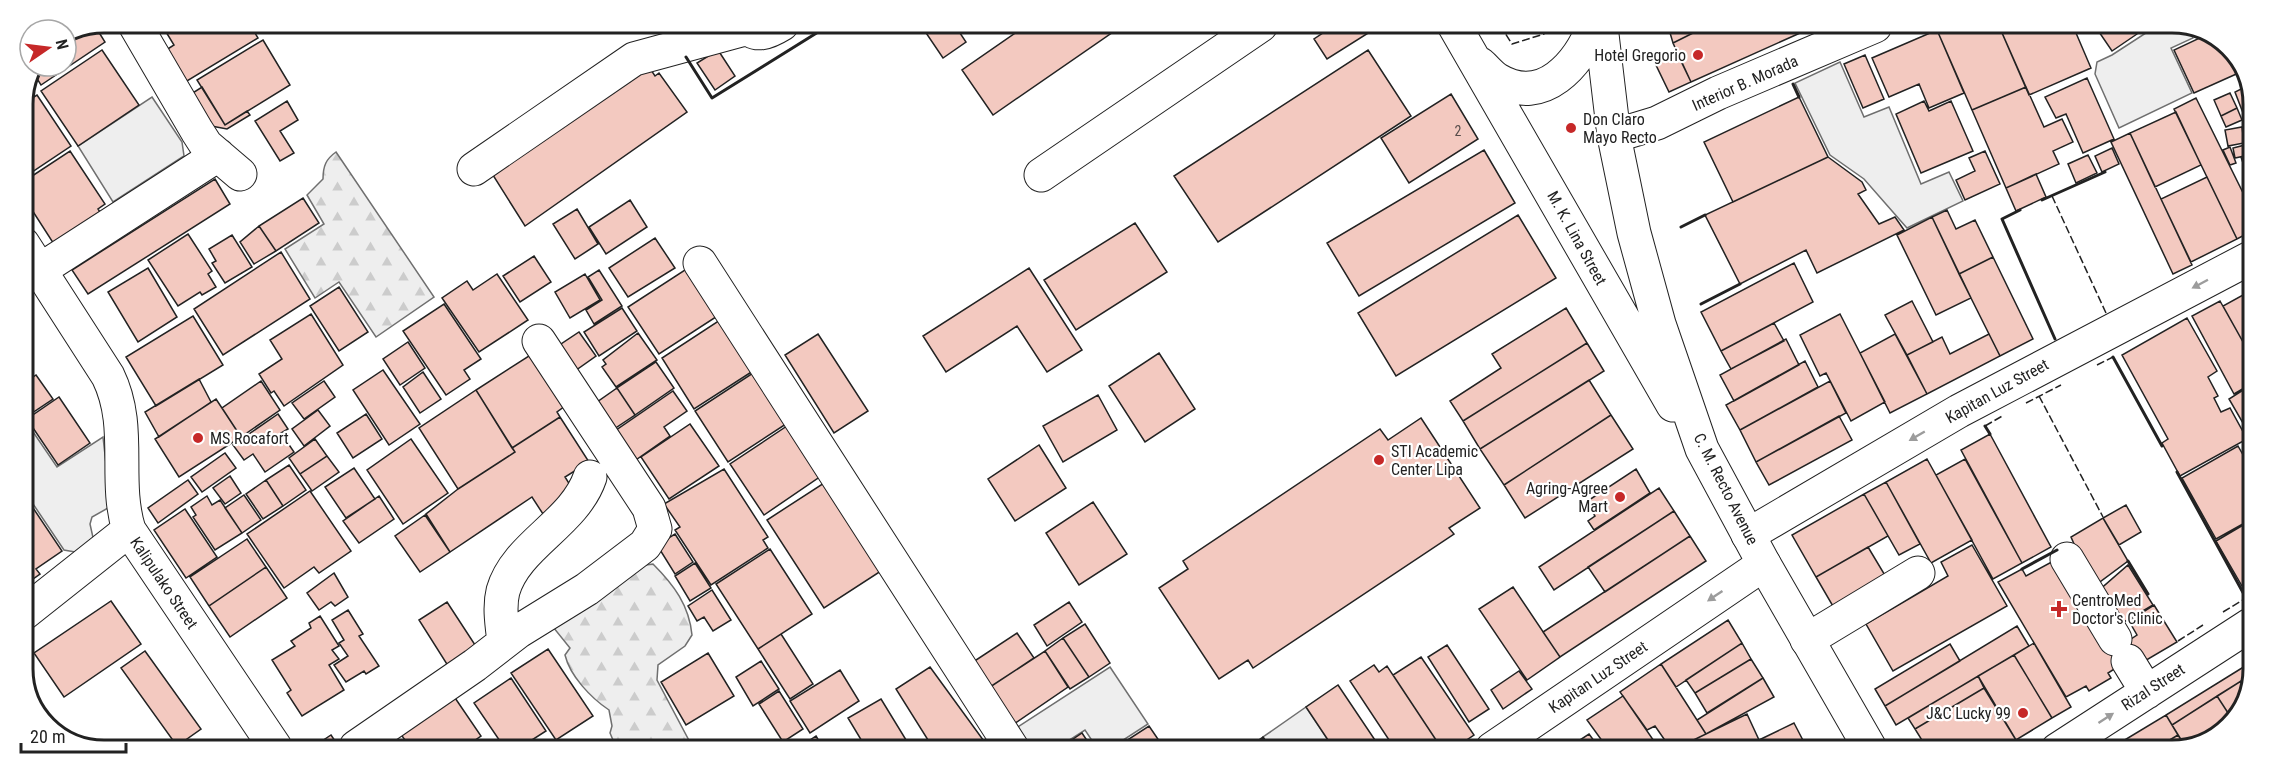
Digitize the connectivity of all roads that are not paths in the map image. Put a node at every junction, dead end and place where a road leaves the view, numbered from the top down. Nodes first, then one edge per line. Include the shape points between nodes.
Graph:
1 (140, 33) edge
2 (722, 33) edge
3 (1249, 33) edge
4 (1459, 33) edge
5 (1591, 33) edge
6 (1601, 33) edge
7 (1859, 33) edge
8 (1475, 58) junction
9 (1614, 136) junction
10 (474, 169) dead end
11 (1041, 175) dead end
12 (33, 256) edge
13 (33, 260) edge
14 (2243, 262) edge
15 (700, 263) dead end
16 (539, 340) dead end
17 (1702, 449) junction
18 (590, 477) dead end
19 (129, 530) junction
20 (1748, 535) junction
21 (2067, 559) dead end
22 (1764, 564) junction
23 (1918, 573) dead end
24 (33, 606) edge
25 (2230, 629) edge
26 (1807, 640) junction
27 (504, 642) junction
28 (2147, 692) junction
29 (270, 740) edge
30 (366, 740) edge
31 (1007, 740) edge
32 (1505, 740) edge
33 (1864, 740) edge
34 (2073, 740) edge

1 - 12 street via 196,131 229,165
2 - 10 street via 634,59
3 - 11 street
4 - 8 street, M. K. Lina Street
5 - 8 street via 1572,67 1546,84 1522,89 1497,80
6 - 9 street, C. M. Recto Avenue
7 - 9 street, Interior B. Morada via 1657,123
8 - 17 street, M. K. Lina Street via 1650,368
9 - 17 street, C. M. Recto Avenue via 1641,262
13 - 19 street, Kalipulako Street via 118,396 123,506
14 -> 20 street, Kapitan Luz Street via 2070,365 2008,394
15 - 31 street
16 - 27 street via 649,508 655,529 645,545 622,563
17 - 20 street, C. M. Recto Avenue
18 - 27 street via 575,506 508,578 502,597
19 - 24 street
19 - 29 street, Kalipulako Street
20 - 22 street, C. M. Recto Avenue
21 - 28 street
22 - 26 street, C. M. Recto Avenue
22 -> 32 street, Kapitan Luz Street
23 - 26 street
25 - 28 street, Rizal Street
26 - 33 street, C. M. Recto Avenue
27 - 30 street
34 -> 28 street, Rizal Street

